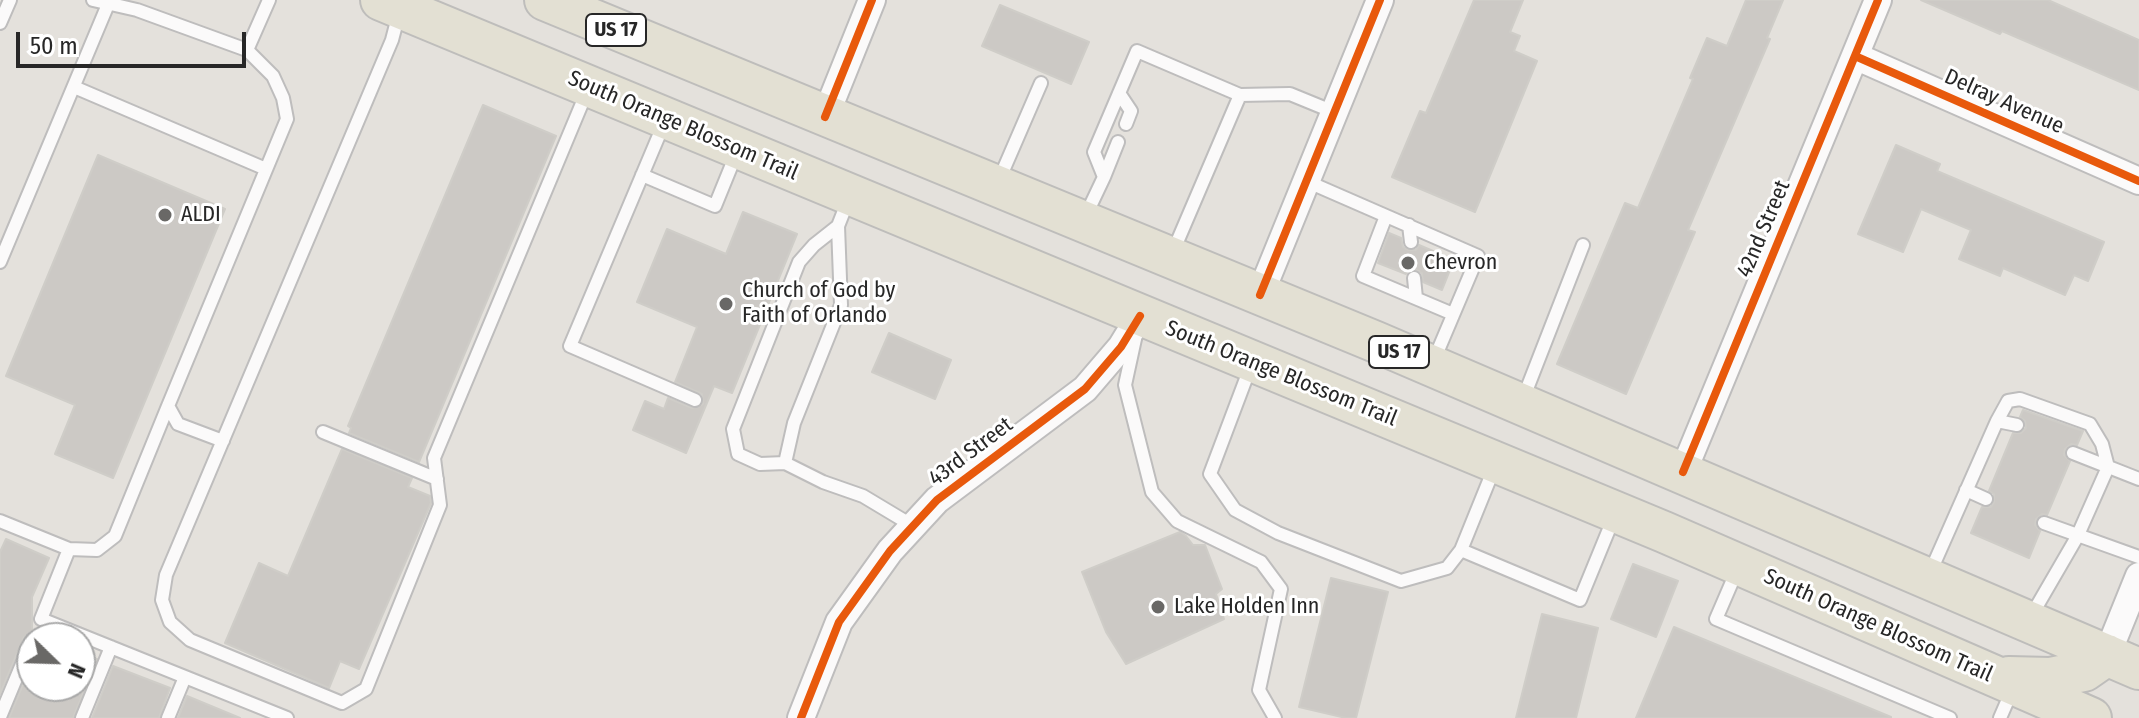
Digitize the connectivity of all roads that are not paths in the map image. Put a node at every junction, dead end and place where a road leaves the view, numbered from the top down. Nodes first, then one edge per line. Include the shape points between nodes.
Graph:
1 (10, 0) edge
2 (93, 0) edge
3 (269, 0) edge
4 (545, 0) edge
5 (872, 0) edge
6 (1380, 0) edge
7 (1878, 0) edge
8 (109, 2) junction
9 (398, 3) edge
10 (0, 23) edge
11 (247, 50) junction
12 (1855, 56) junction
13 (1041, 83) dead end
14 (589, 86) junction
15 (74, 87) junction
16 (1119, 93) junction
17 (1240, 95) junction
18 (1334, 112) junction
19 (825, 117) junction
20 (666, 118) junction
21 (1126, 124) dead end
22 (1118, 142) dead end
23 (739, 149) junction
24 (266, 169) junction
25 (642, 175) junction
26 (1104, 177) junction
27 (1306, 181) junction
28 (2139, 181) edge
29 (997, 187) junction
30 (844, 211) junction
31 (1386, 216) junction
32 (1083, 222) junction
33 (1409, 225) junction
34 (1411, 242) dead end
35 (1583, 245) dead end
36 (1170, 258) junction
37 (0, 262) edge
38 (1414, 278) dead end
39 (1260, 295) junction
40 (1416, 298) junction
41 (1453, 314) junction
42 (1140, 316) junction
43 (1251, 363) junction
44 (1432, 367) junction
45 (695, 400) dead end
46 (1520, 405) junction
47 (168, 406) junction
48 (1997, 421) junction
49 (2017, 425) dead end
50 (323, 432) dead end
51 (223, 441) junction
52 (2073, 453) dead end
53 (785, 463) junction
54 (1497, 463) junction
55 (2108, 467) junction
56 (1683, 472) junction
57 (437, 479) junction
58 (2139, 479) edge
59 (1966, 490) junction
60 (1986, 499) dead end
61 (1616, 512) junction
62 (0, 521) edge
63 (2044, 523) dead end
64 (913, 526) junction
65 (2077, 537) junction
66 (69, 549) junction
67 (1461, 550) junction
68 (1739, 565) junction
69 (2138, 574) edge
70 (1928, 577) junction
71 (41, 619) junction
72 (2028, 621) junction
73 (40, 622) edge
74 (111, 647) junction
75 (2123, 662) edge
76 (185, 677) junction
77 (16, 678) edge
78 (2003, 693) edge
79 (253, 712) edge
80 (2075, 715) edge
81 (0, 717) edge
82 (82, 718) edge
83 (168, 718) edge
84 (287, 718) edge
85 (801, 718) edge
86 (1275, 718) edge
87 (1950, 718) edge

1 - 10 lane
2 - 8 lane
3 - 11 lane
4 - 19 main road, US 17
5 - 19 street
6 - 18 street
7 - 12 street, 42nd Street
8 - 11 lane
8 - 15 lane
9 - 14 main road, South Orange Blossom Trail
9 - 51 lane via 387,52
11 - 24 lane via 273,76 287,119
12 - 28 street, Delray Avenue
12 - 56 street, 42nd Street
13 - 29 lane
14 - 20 main road, South Orange Blossom Trail
14 - 57 lane via 434,458
15 - 24 lane
15 - 37 lane
16 - 17 lane via 1137,51
16 - 21 lane via 1131,111
16 - 26 lane via 1094,152
17 - 18 lane via 1290,94
17 - 36 lane
18 - 27 street
19 - 29 main road, US 17
20 - 23 main road, South Orange Blossom Trail
20 - 25 lane
22 - 26 lane
23 - 25 lane via 715,206
23 - 30 main road, South Orange Blossom Trail
24 - 47 lane
25 - 45 lane via 570,346
26 - 32 lane
27 - 31 lane
27 - 39 street
29 - 32 main road, US 17
30 - 42 main road, South Orange Blossom Trail
30 - 53 lane via 841,305 794,423
30 - 53 lane via 799,262 733,429 738,454 760,464
31 - 33 lane
31 - 40 lane via 1363,276
32 - 36 main road, US 17
33 - 34 lane
33 - 41 lane via 1478,256
35 - 46 lane
36 - 39 main road, US 17
38 - 40 lane
39 - 44 main road, US 17
40 - 41 lane
41 - 44 lane
42 - 43 main road, South Orange Blossom Trail
42 - 64 street, 43rd Street via 1085,389 937,500
42 - 86 lane via 1125,385 1152,492 1177,521 1261,562 1281,589 1259,690
43 - 54 main road, South Orange Blossom Trail
43 - 67 lane via 1210,474 1235,510 1278,533 1401,581 1447,568
44 - 46 main road, US 17
46 - 56 main road, US 17
47 - 51 lane via 178,424
47 - 66 lane via 115,536 97,550
48 - 49 lane
48 - 55 lane via 2008,401 2020,399 2090,424
48 - 59 lane
50 - 57 lane
51 - 57 lane via 166,575 162,600 170,622 190,640 342,703 366,689 440,505
52 - 55 lane
53 - 64 lane via 863,496
54 - 61 main road, South Orange Blossom Trail
54 - 67 lane
55 - 58 lane
55 - 65 lane
56 - 70 main road, US 17
59 - 60 lane
59 - 70 lane
61 - 67 lane via 1580,600
61 - 68 main road, South Orange Blossom Trail
62 - 66 lane
63 - 65 lane
64 - 85 street, 43rd Street via 839,622
65 - 69 lane
65 - 72 lane
66 - 71 lane
68 - 78 main road, South Orange Blossom Trail
68 - 87 lane via 1716,619
69 - 75 street
70 - 72 main road, US 17
71 - 73 lane
71 - 74 lane
72 - 75 main road, US 17
74 - 76 lane
74 - 82 lane
75 - 78 main road
76 - 79 lane
76 - 83 lane
77 - 81 lane
78 - 80 main road, South Orange Blossom Trail
79 - 84 lane

